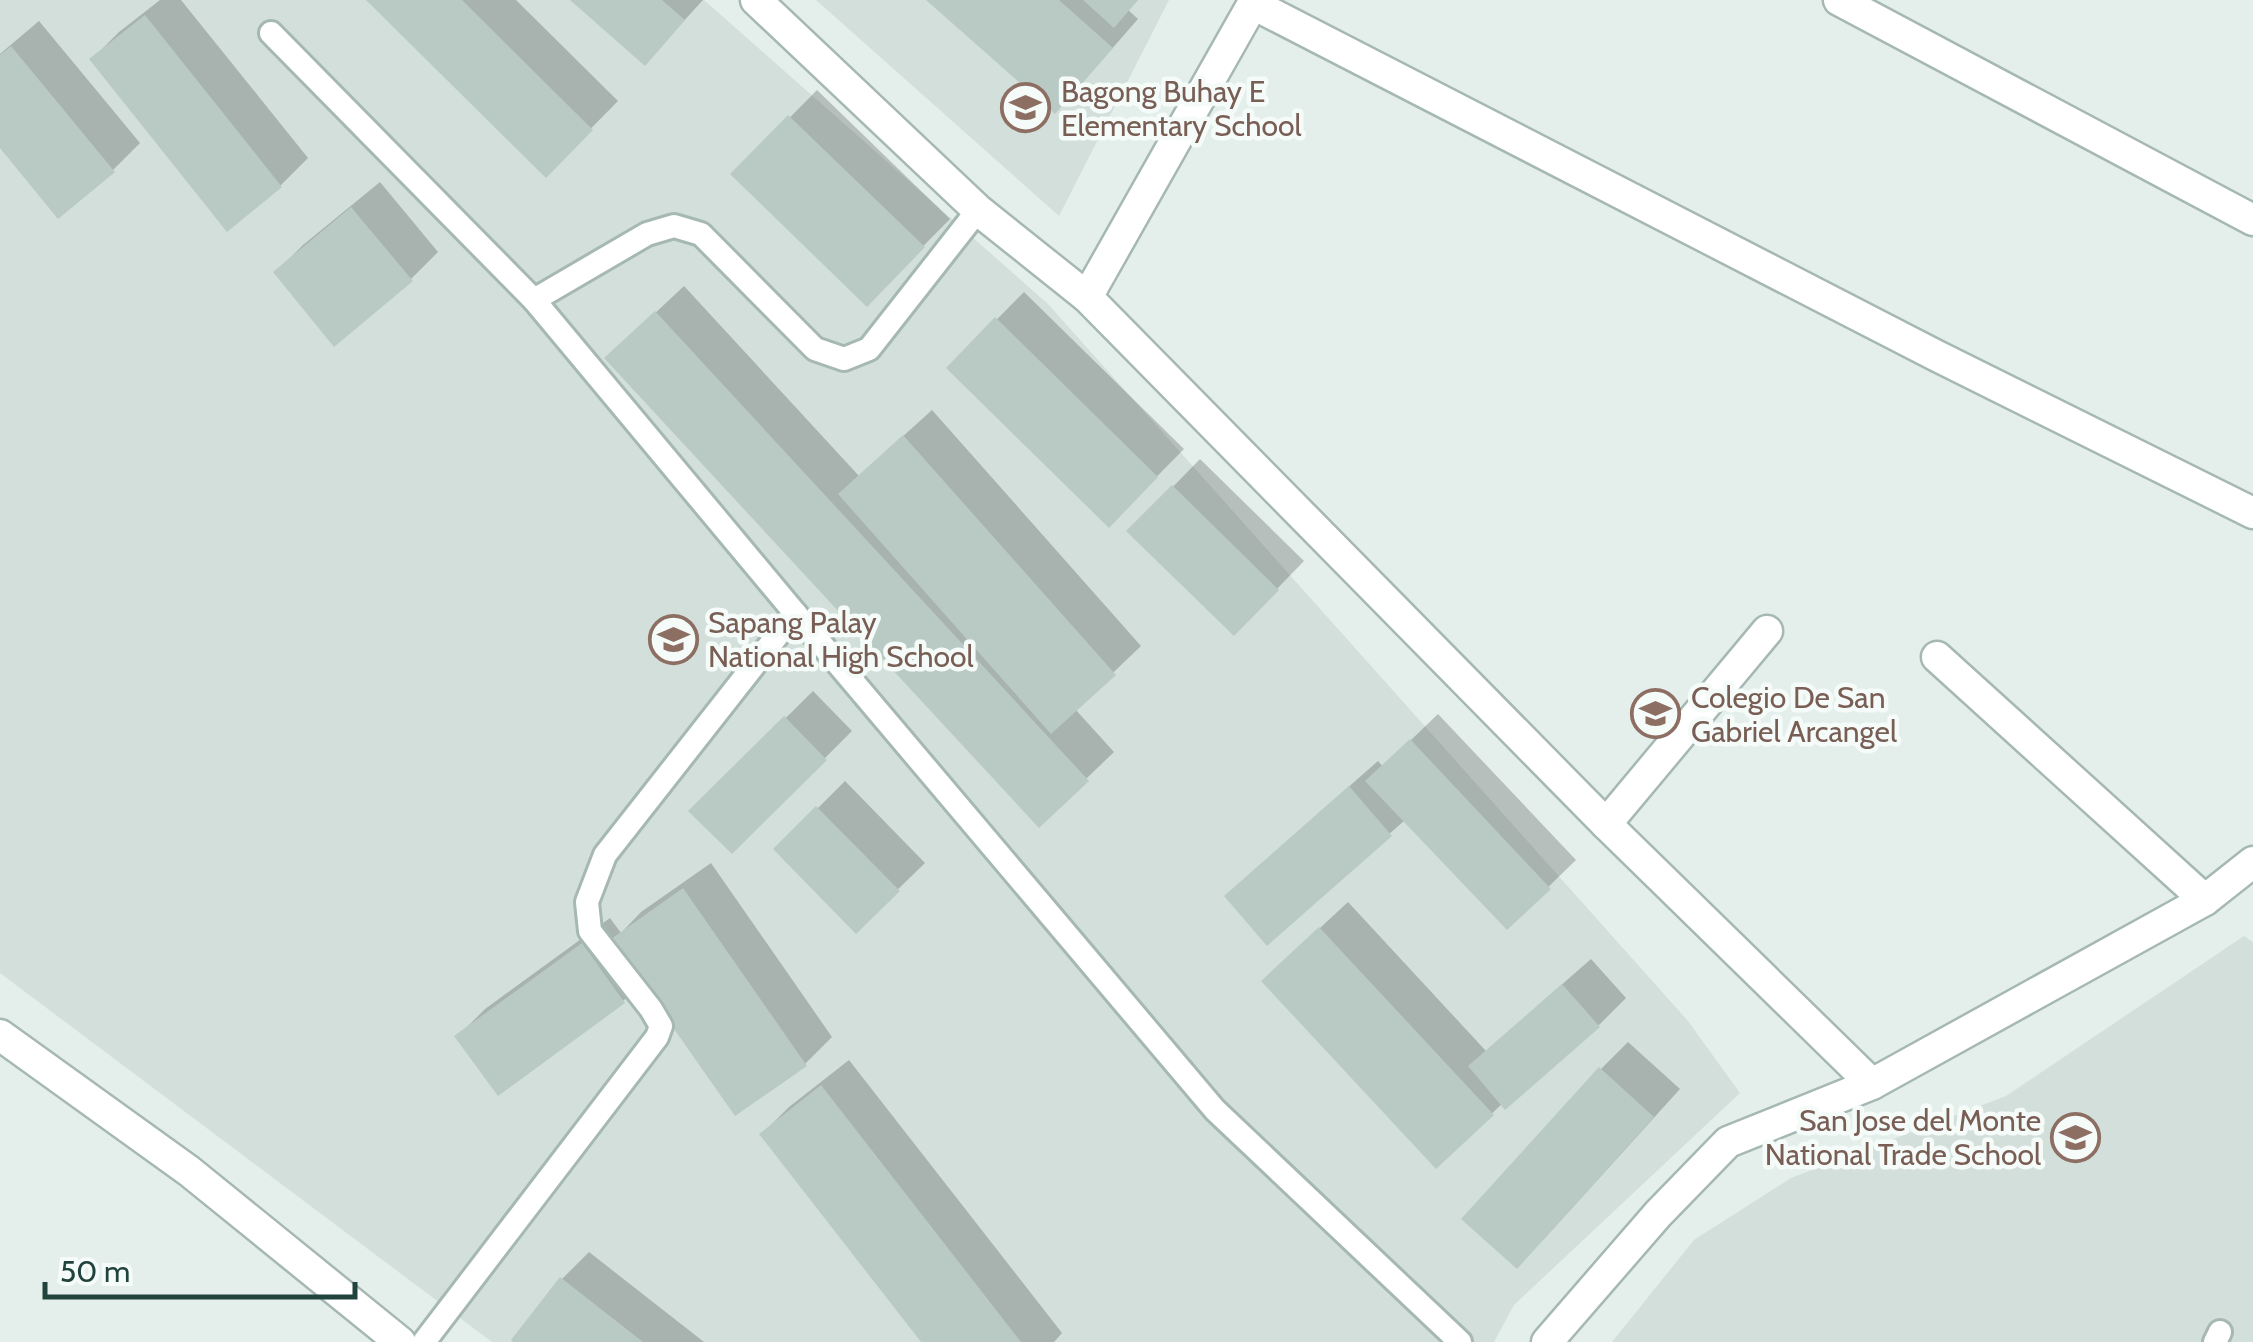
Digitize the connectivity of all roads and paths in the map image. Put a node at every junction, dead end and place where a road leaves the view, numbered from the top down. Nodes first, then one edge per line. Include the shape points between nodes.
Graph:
1 (756, 0) edge
2 (1839, 0) edge
3 (1254, 2) edge
4 (270, 33) dead end
5 (978, 210) junction
6 (2253, 220) edge
7 (1087, 297) junction
8 (534, 300) junction
9 (2253, 513) edge
10 (795, 613) junction
11 (1767, 632) dead end
12 (1937, 657) dead end
13 (1606, 824) junction
14 (2253, 862) edge
15 (2205, 900) junction
16 (0, 1035) edge
17 (1872, 1084) junction
18 (400, 1342) edge
19 (424, 1342) edge
20 (1460, 1342) edge
21 (1547, 1342) edge

1 - 5 street
2 - 6 street
3 - 7 street
3 - 9 street
4 - 8 lane
5 - 7 street
5 - 8 lane via 868,348 844,359 815,349 700,234 674,226 647,234
7 - 13 street
8 - 10 lane
10 - 19 lane via 605,856 586,902 590,932 661,1026 657,1037
10 - 20 lane via 1215,1110
11 - 13 street
12 - 15 street
13 - 17 street
14 - 15 street
15 - 17 street
16 - 18 street via 189,1172
17 - 21 street via 1728,1142

